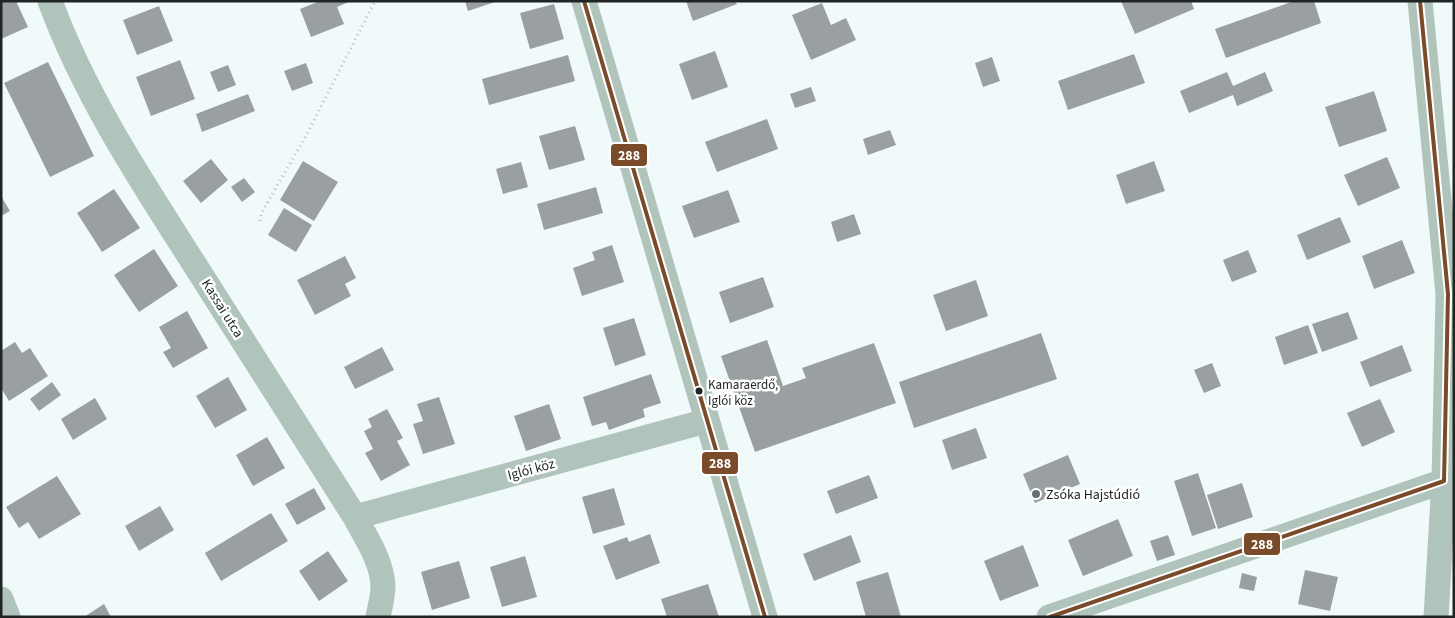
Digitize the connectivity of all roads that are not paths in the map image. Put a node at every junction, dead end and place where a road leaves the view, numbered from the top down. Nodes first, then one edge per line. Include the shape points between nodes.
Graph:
1 (50, 1) edge
2 (584, 1) edge
3 (1420, 1) edge
4 (706, 422) junction
5 (1444, 481) junction
6 (355, 517) junction
7 (1, 599) edge
8 (8, 617) edge
9 (378, 617) edge
10 (765, 617) edge
11 (1049, 617) edge
12 (1436, 617) edge

1 - 6 street, Kassai utca via 92,92 136,171
2 - 4 street
3 - 5 street via 1448,294
4 - 6 street, Iglói köz
4 - 10 street
5 - 11 street
5 - 12 street
6 - 9 street, Kassai utca via 381,573 383,586
7 - 8 street

